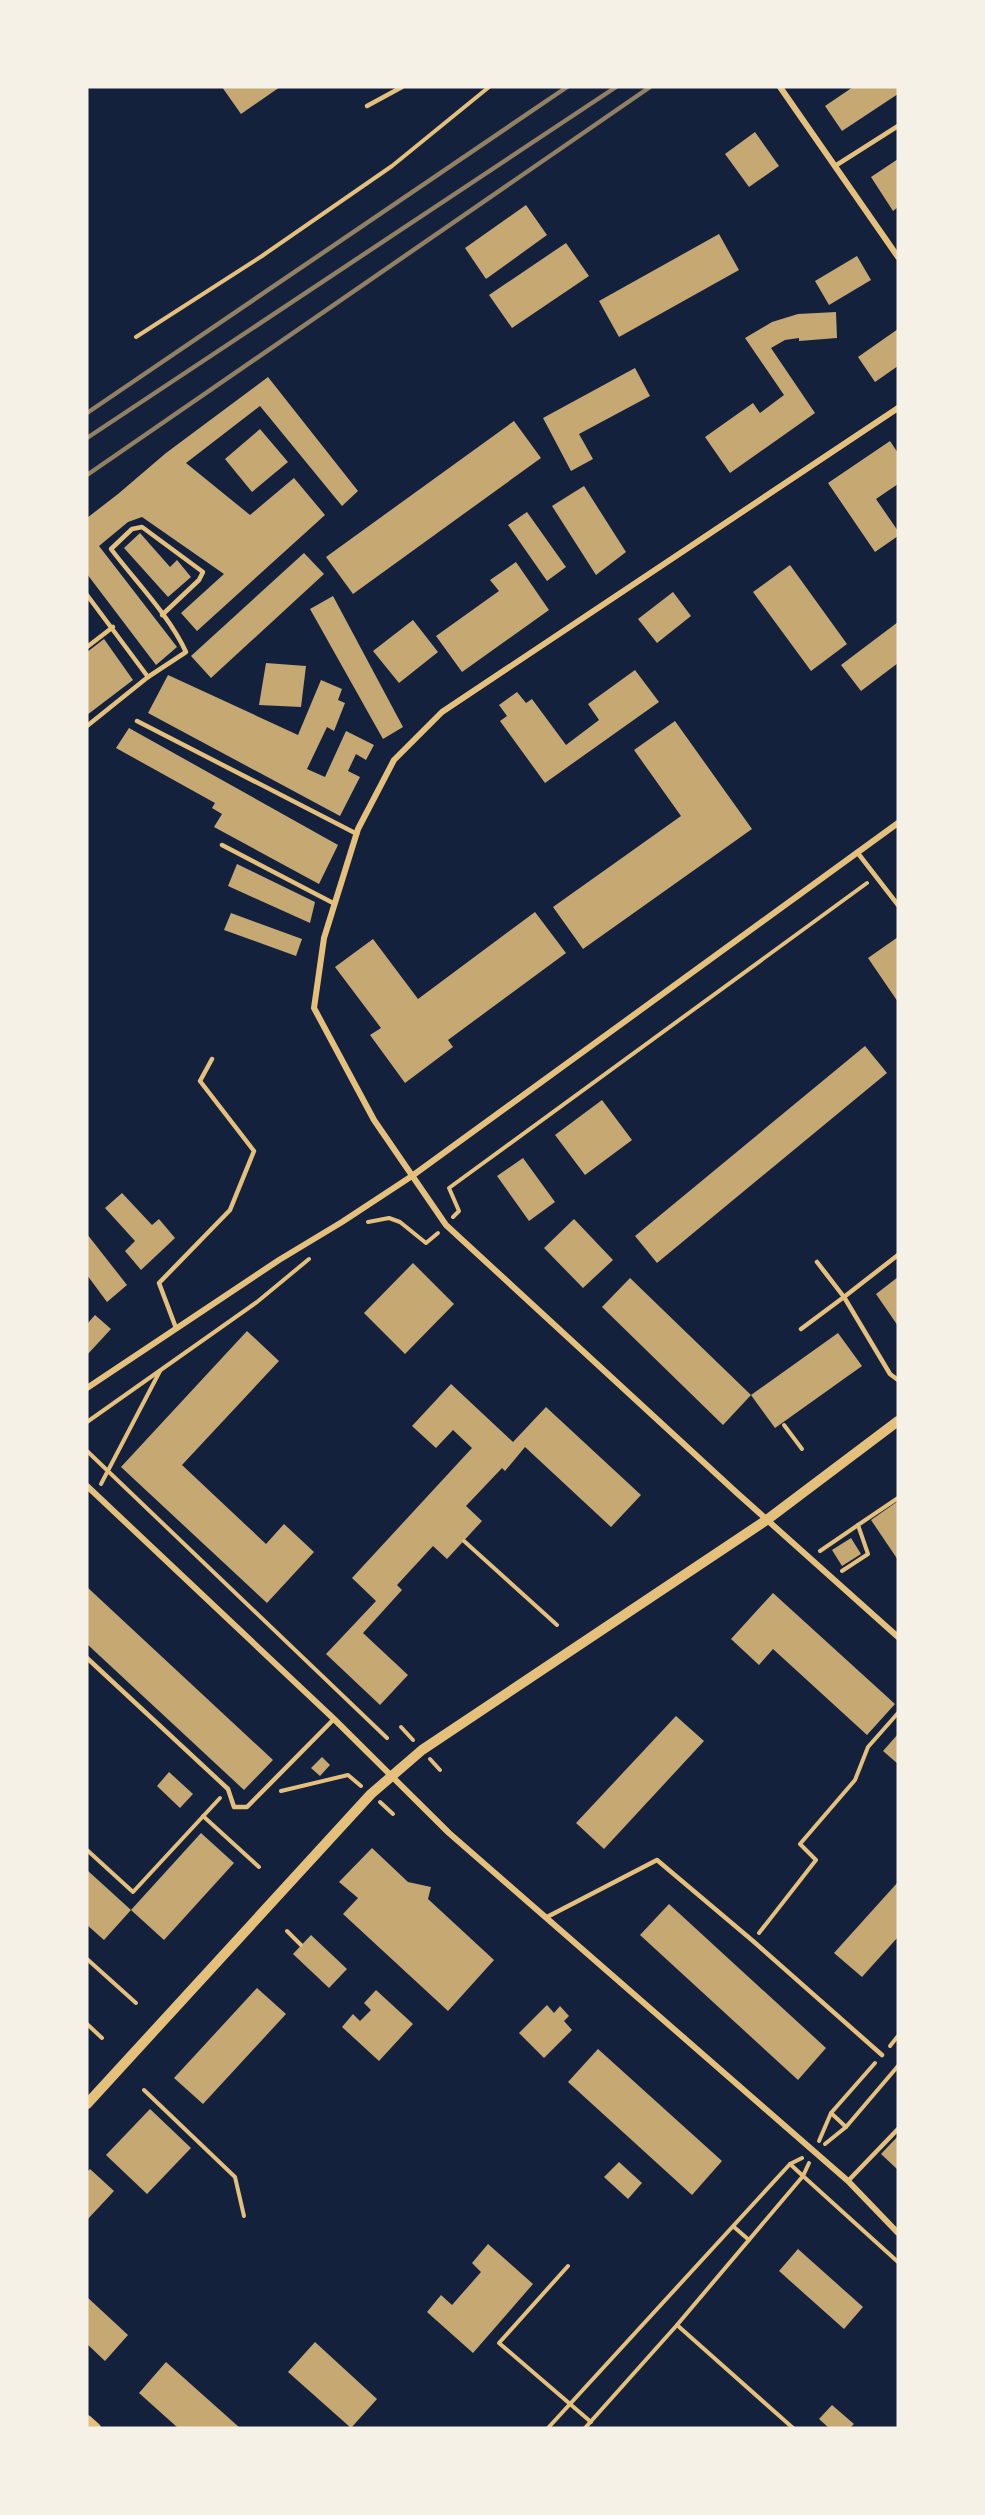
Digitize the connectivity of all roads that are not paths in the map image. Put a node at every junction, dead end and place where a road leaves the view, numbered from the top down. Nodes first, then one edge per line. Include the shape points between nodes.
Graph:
1 (402, 87) edge
2 (780, 87) edge
3 (367, 106) dead end
4 (898, 126) edge
5 (835, 166) junction
6 (898, 257) edge
7 (898, 408) edge
8 (87, 595) edge
9 (162, 615) junction
10 (113, 627) junction
11 (87, 647) edge
12 (148, 677) junction
13 (137, 721) dead end
14 (87, 726) edge
15 (898, 823) edge
16 (357, 834) junction
17 (222, 845) dead end
18 (857, 852) junction
19 (335, 904) junction
20 (898, 905) edge
21 (212, 1059) dead end
22 (412, 1176) junction
23 (898, 1255) edge
24 (817, 1262) dead end
25 (844, 1297) junction
26 (176, 1328) junction
27 (801, 1329) dead end
28 (898, 1380) edge
29 (87, 1388) edge
30 (898, 1421) edge
31 (87, 1486) edge
32 (768, 1519) junction
33 (898, 1636) edge
34 (87, 1658) edge
35 (334, 1719) junction
36 (391, 1777) junction
37 (547, 1917) junction
38 (882, 2055) road end
39 (87, 2104) edge
40 (898, 2129) edge
41 (848, 2181) junction
42 (898, 2233) edge
43 (87, 2420) edge
44 (96, 2428) edge

1 - 3 lane
2 - 5 street
4 - 5 lane
5 - 6 street
7 - 16 street via 442,712 394,760
8 - 10 lane
9 - 9 lane via 111,549 132,529 142,527 203,572
9 - 12 lane via 186,652
10 - 11 lane
10 - 12 lane
12 - 14 lane
13 - 16 lane
15 - 18 street
16 - 19 street
17 - 19 lane
18 - 20 lane
18 - 22 street
19 - 22 street via 324,938 314,1008 374,1120
21 - 26 lane via 200,1081 254,1151 230,1210 159,1283
22 - 26 street
22 - 32 street via 446,1225
23 - 25 lane
24 - 25 lane
25 - 27 lane
25 - 28 lane via 890,1374
26 - 29 street
30 - 32 street
31 - 35 street
32 - 33 street
32 - 36 street via 422,1750
34 - 35 lane via 228,1790 234,1807 247,1807
35 - 36 street
36 - 37 street
36 - 39 street via 371,1794
37 - 38 lane via 657,1860
37 - 41 street
40 - 41 lane
41 - 42 street
43 - 44 street

